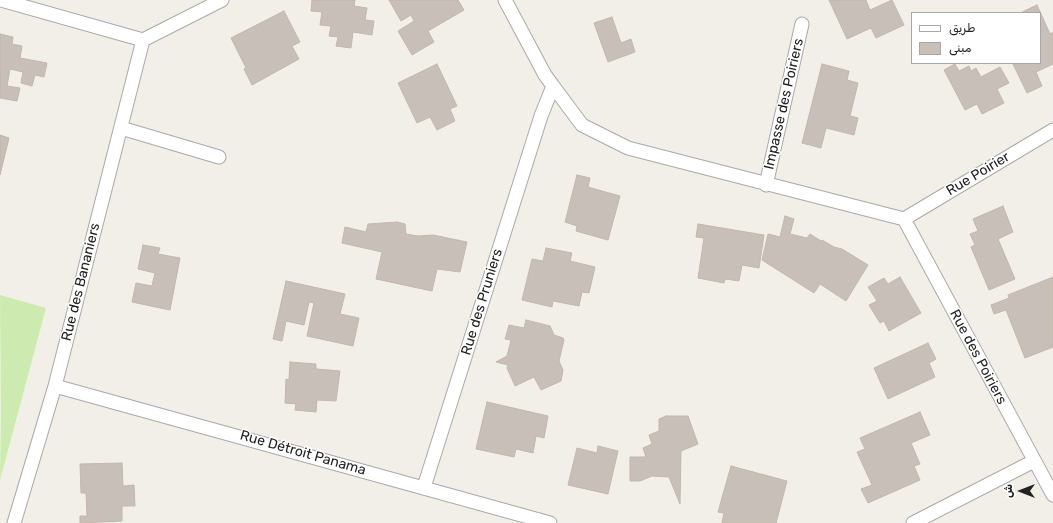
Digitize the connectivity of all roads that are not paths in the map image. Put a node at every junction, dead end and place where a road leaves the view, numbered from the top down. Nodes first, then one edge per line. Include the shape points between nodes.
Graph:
1 (2, 0) edge
2 (222, 0) edge
3 (505, 0) edge
4 (802, 24) dead end
5 (143, 40) junction
6 (553, 86) junction
7 (121, 128) junction
8 (1053, 130) edge
9 (219, 157) dead end
10 (766, 185) junction
11 (904, 219) junction
12 (55, 386) junction
13 (1034, 461) junction
14 (424, 487) junction
15 (1053, 495) edge
16 (14, 523) edge
17 (550, 523) edge
18 (913, 523) edge

1 - 5 street
2 - 5 street
3 - 6 street
4 - 10 street, Impasse des Poiriers
5 - 7 street, Rue des Bananiers
6 - 10 street via 582,125 628,148
6 - 14 street, Rue des Pruniers via 541,116
7 - 9 street
7 - 12 street, Rue des Bananiers
8 - 11 street, Rue Poirier
10 - 11 street
11 - 13 street, Rue des Poiriers
12 - 14 street, Rue Détroit Panama
12 - 16 street, Rue des Bananiers
13 - 15 street, Rue des Poiriers
13 - 18 street
14 - 17 street, Rue Détroit Panama

